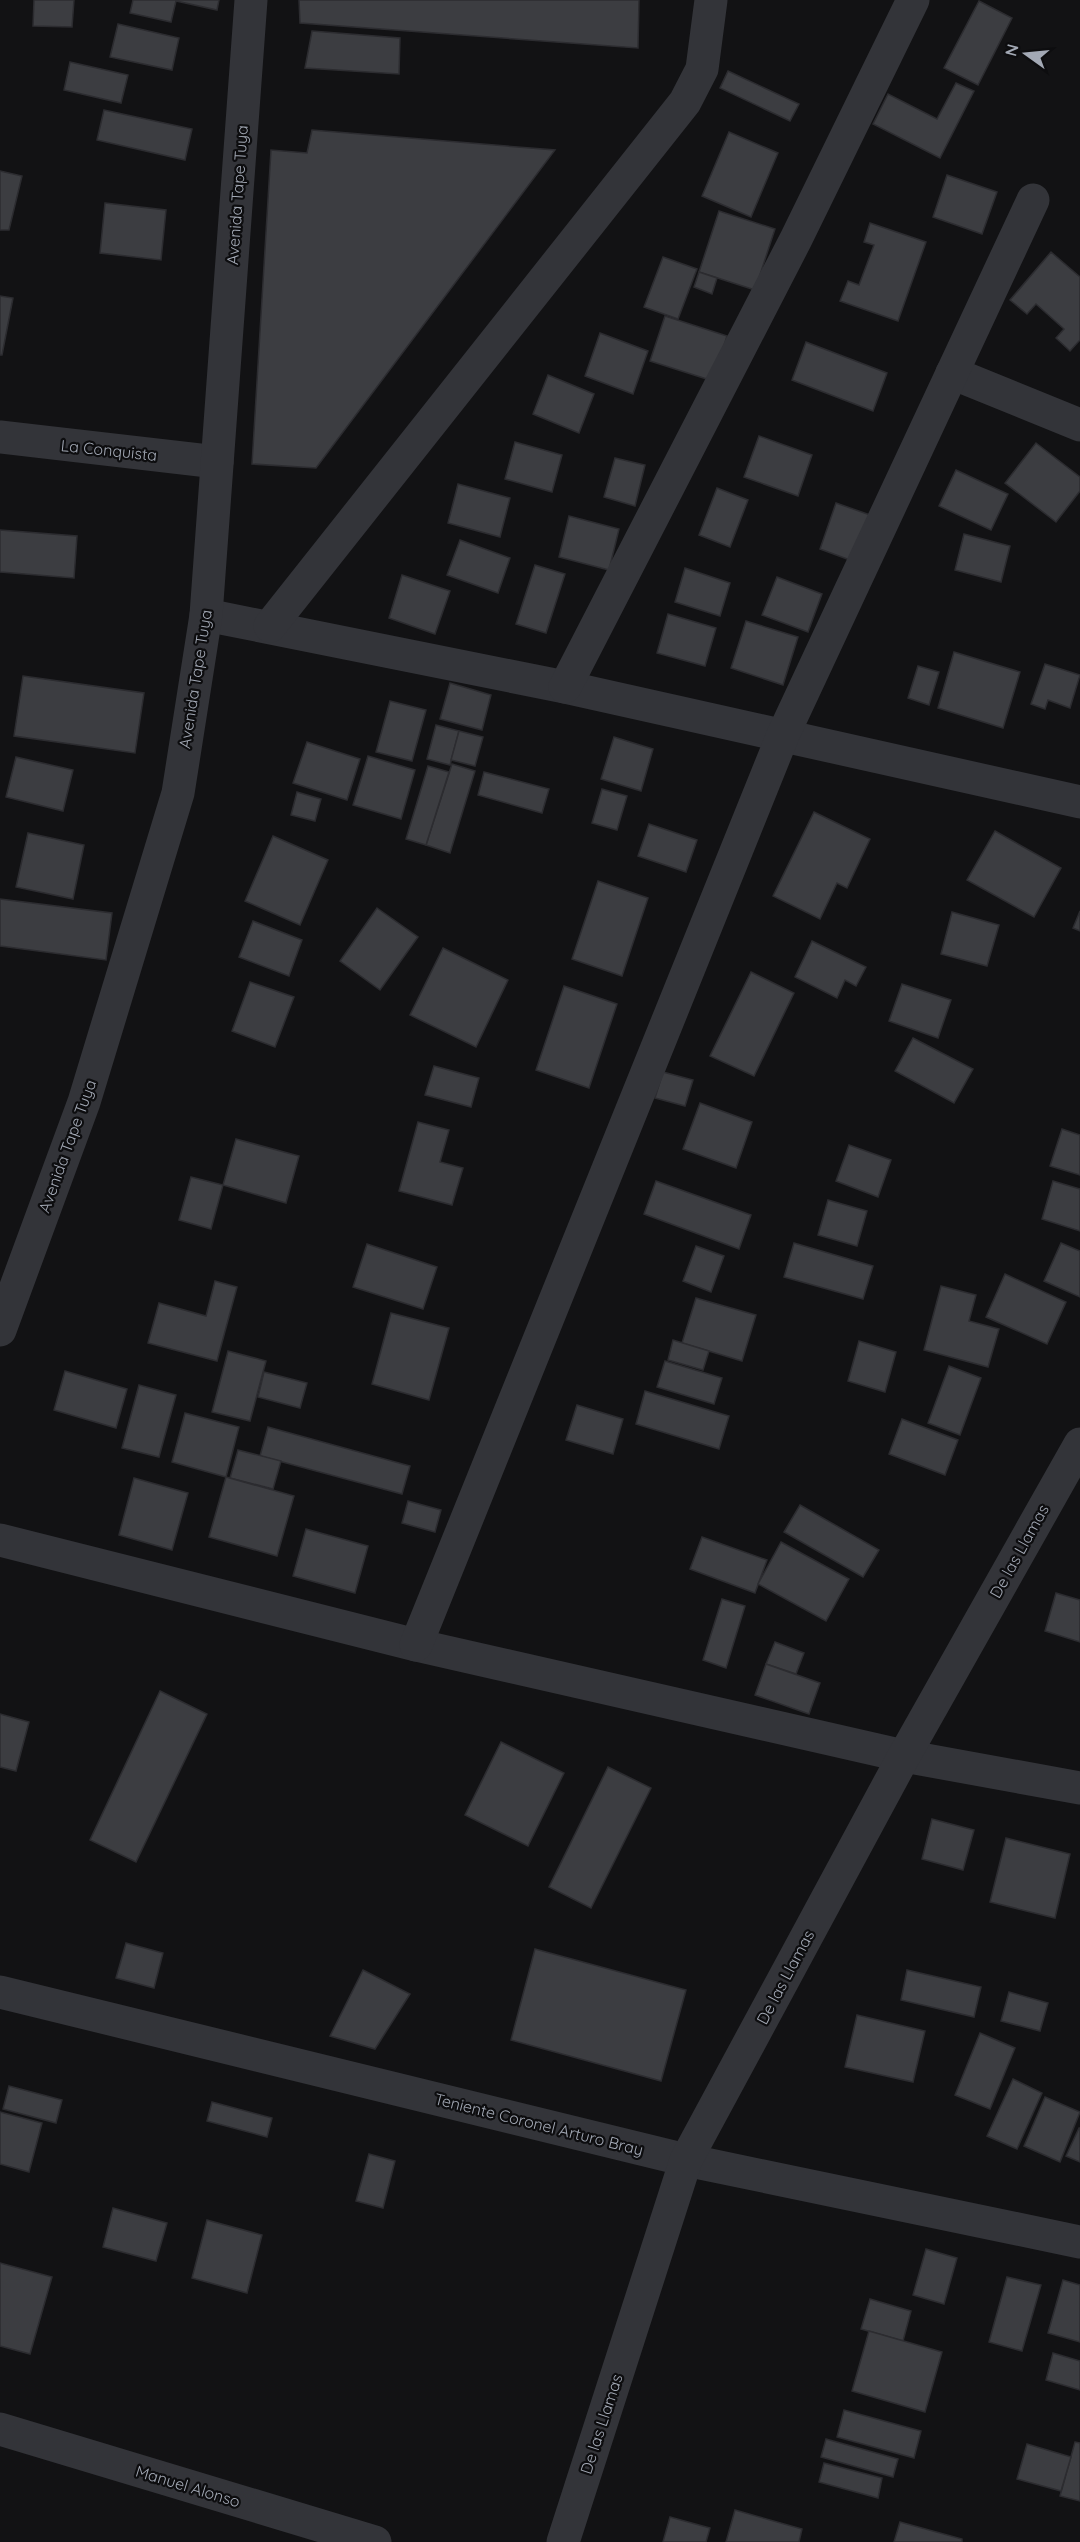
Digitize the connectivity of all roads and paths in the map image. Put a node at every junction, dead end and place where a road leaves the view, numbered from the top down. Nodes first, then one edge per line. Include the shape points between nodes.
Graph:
1 (251, 0) edge
2 (711, 0) edge
3 (913, 0) edge
4 (1033, 200) dead end
5 (952, 373) junction
6 (1080, 425) edge
7 (0, 438) edge
8 (217, 462) junction
9 (206, 615) junction
10 (270, 626) junction
11 (565, 687) junction
12 (783, 735) junction
13 (1080, 802) edge
14 (0, 1330) edge
15 (1080, 1443) edge
16 (0, 1540) edge
17 (416, 1645) junction
18 (904, 1756) junction
19 (1080, 1788) edge
20 (0, 1992) edge
21 (686, 2160) junction
22 (1080, 2242) edge
23 (0, 2429) edge
24 (375, 2542) edge
25 (563, 2542) edge

1 - 8 street, Avenida Tape Tuya
2 - 10 street via 702,69 685,102
3 - 11 street via 796,239
4 - 5 street
5 - 6 street
5 - 12 street
7 - 8 street, La Conquista
8 - 9 street, Avenida Tape Tuya
9 - 10 street
9 - 14 street, Avenida Tape Tuya via 178,793 84,1102
10 - 11 street
11 - 12 street
12 - 13 street
12 - 17 street
15 - 18 street, De las Llamas
16 - 17 street
17 - 18 street
18 - 19 street
18 - 21 street, De las Llamas
20 - 21 street, Teniente Coronel Arturo Bray
21 - 22 street, Teniente Coronel Arturo Bray
21 - 25 street, De las Llamas
23 - 24 street, Manuel Alonso

